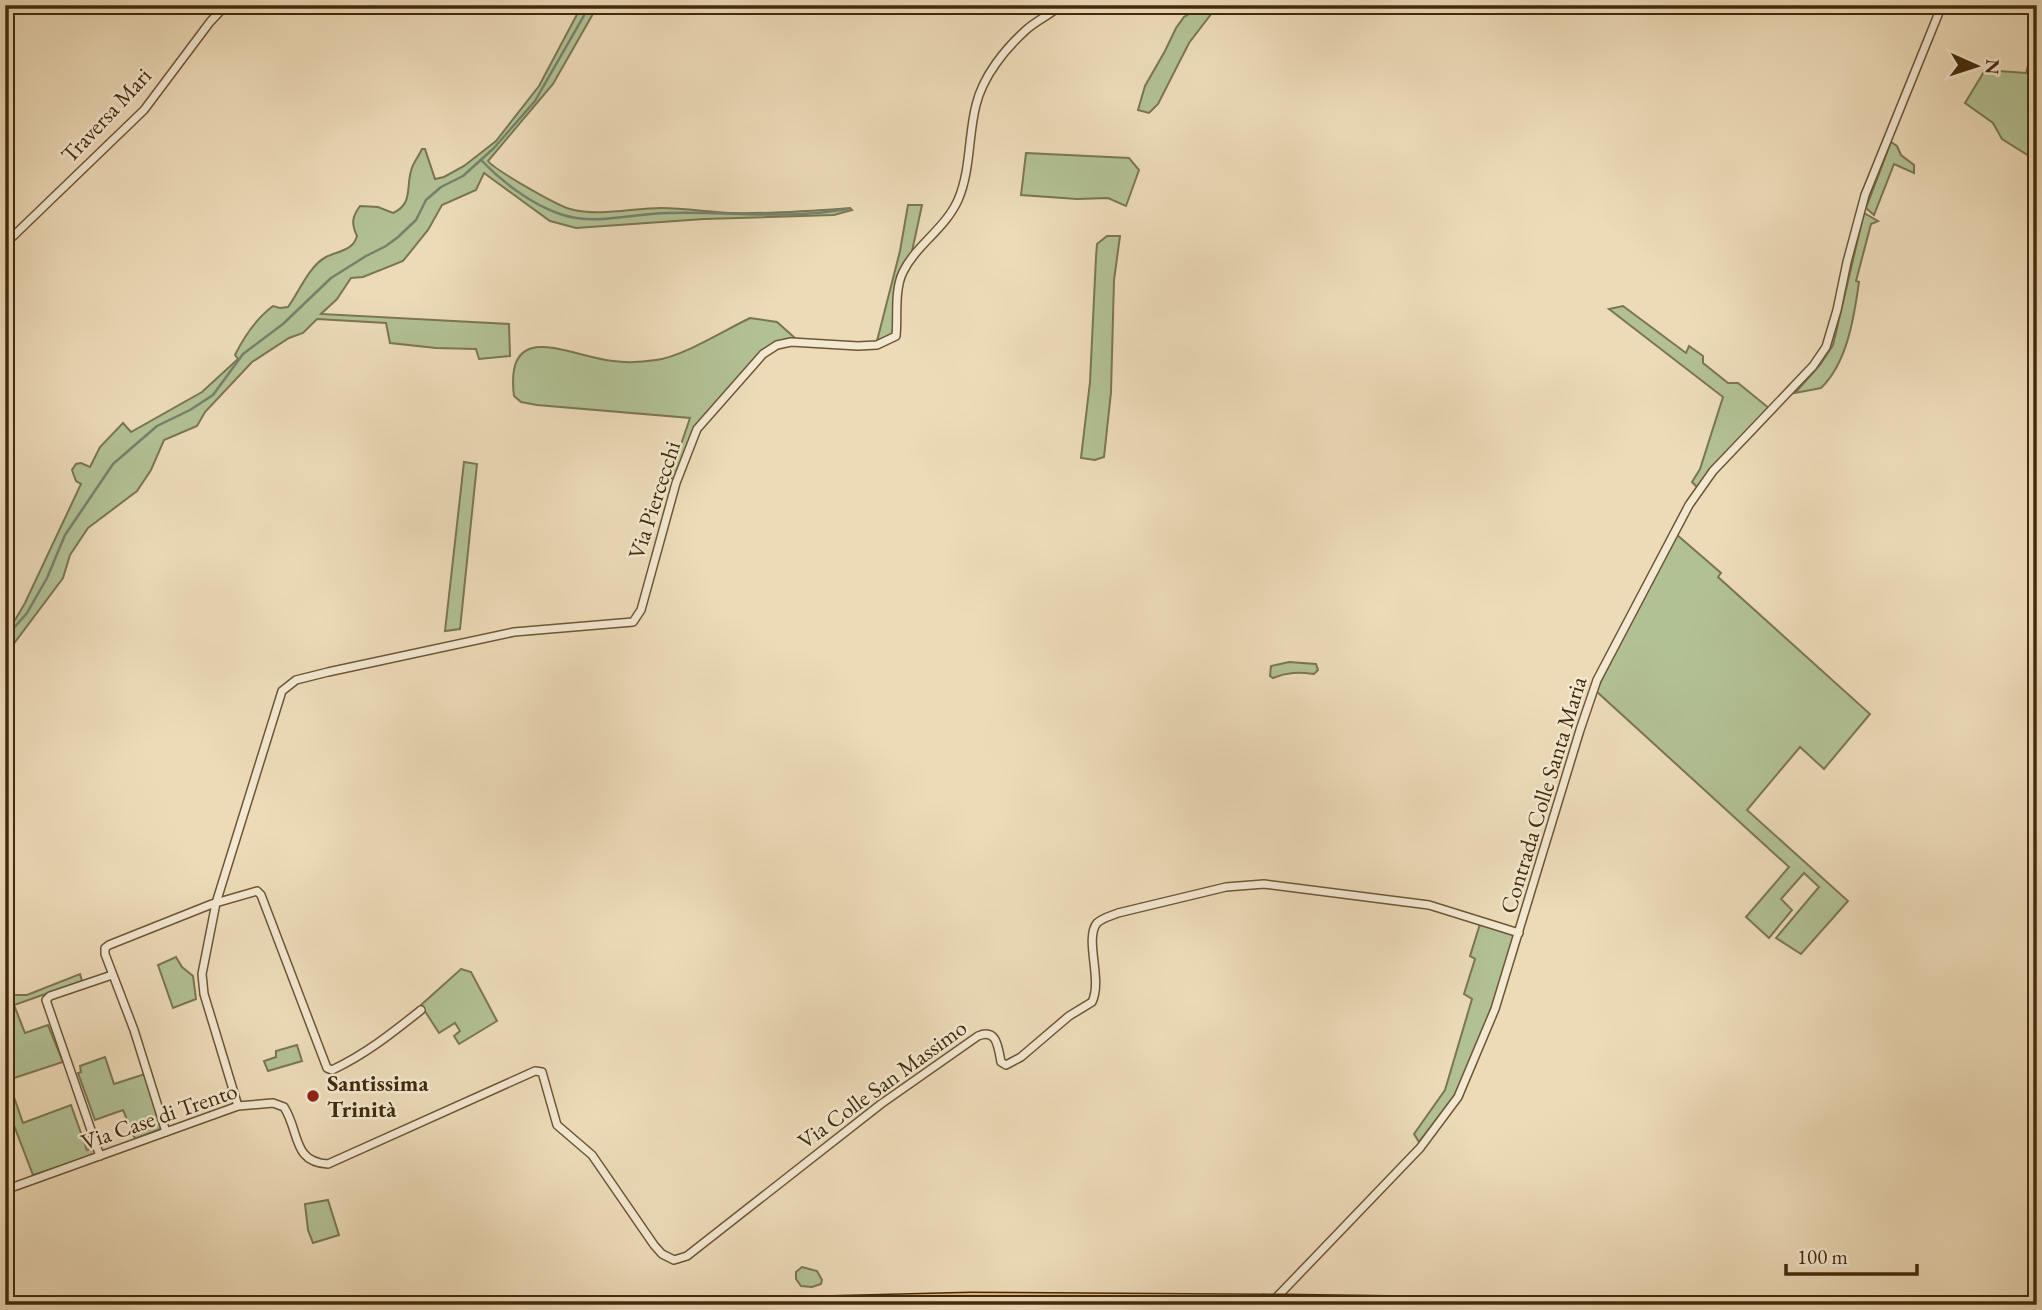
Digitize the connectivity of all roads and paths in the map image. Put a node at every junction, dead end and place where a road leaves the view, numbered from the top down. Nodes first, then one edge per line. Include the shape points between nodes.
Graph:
1 (226, 5) edge
2 (1061, 5) edge
3 (1942, 5) edge
4 (5, 244) edge
5 (216, 903) junction
6 (1519, 933) junction
7 (113, 975) junction
8 (421, 1010) dead end
9 (238, 1106) junction
10 (166, 1132) junction
11 (100, 1156) junction
12 (5, 1190) edge
13 (674, 1260) joint
14 (1266, 1303) edge
15 (734, 1305) edge
16 (1563, 1305) edge

1 - 4 street, Traversa Mari via 144,110
2 - 5 street, Via Piercecchi via 1026,30 984,80 958,198 947,220 902,273 896,336 877,345 777,345 763,354 697,429 676,484 641,610 633,622 514,632 296,680 282,691
3 - 6 street, Contrada Colle Santa Maria via 1865,195 1826,346 1813,366 1713,471 1689,505 1597,680
5 - 7 street via 109,944 105,954
5 - 8 street via 251,891 261,895 327,1068 332,1070 359,1057
5 - 9 street, Via Piercecchi via 202,974 204,994
6 - 13 street, Via Colle San Massimo via 1429,905 1264,884 1226,887 1104,918 1093,935 1096,985 1092,1002 1006,1065 995,1039 986,1032 978,1036 881,1104 687,1256
6 - 14 street, Contrada Colle Santa Maria via 1496,1009 1458,1097 1420,1148
7 - 10 street
7 - 11 street via 46,1000
9 - 10 street, Via Case di Trento
9 - 13 street, Via Case di Trento via 281,1105 303,1154 311,1161 328,1164 527,1073 542,1072 557,1125 592,1156 654,1245
10 - 11 street, Via Case di Trento
11 - 12 street, Via Case di Trento
14 - 15 highway via 970,1298
14 - 16 highway, bridge

